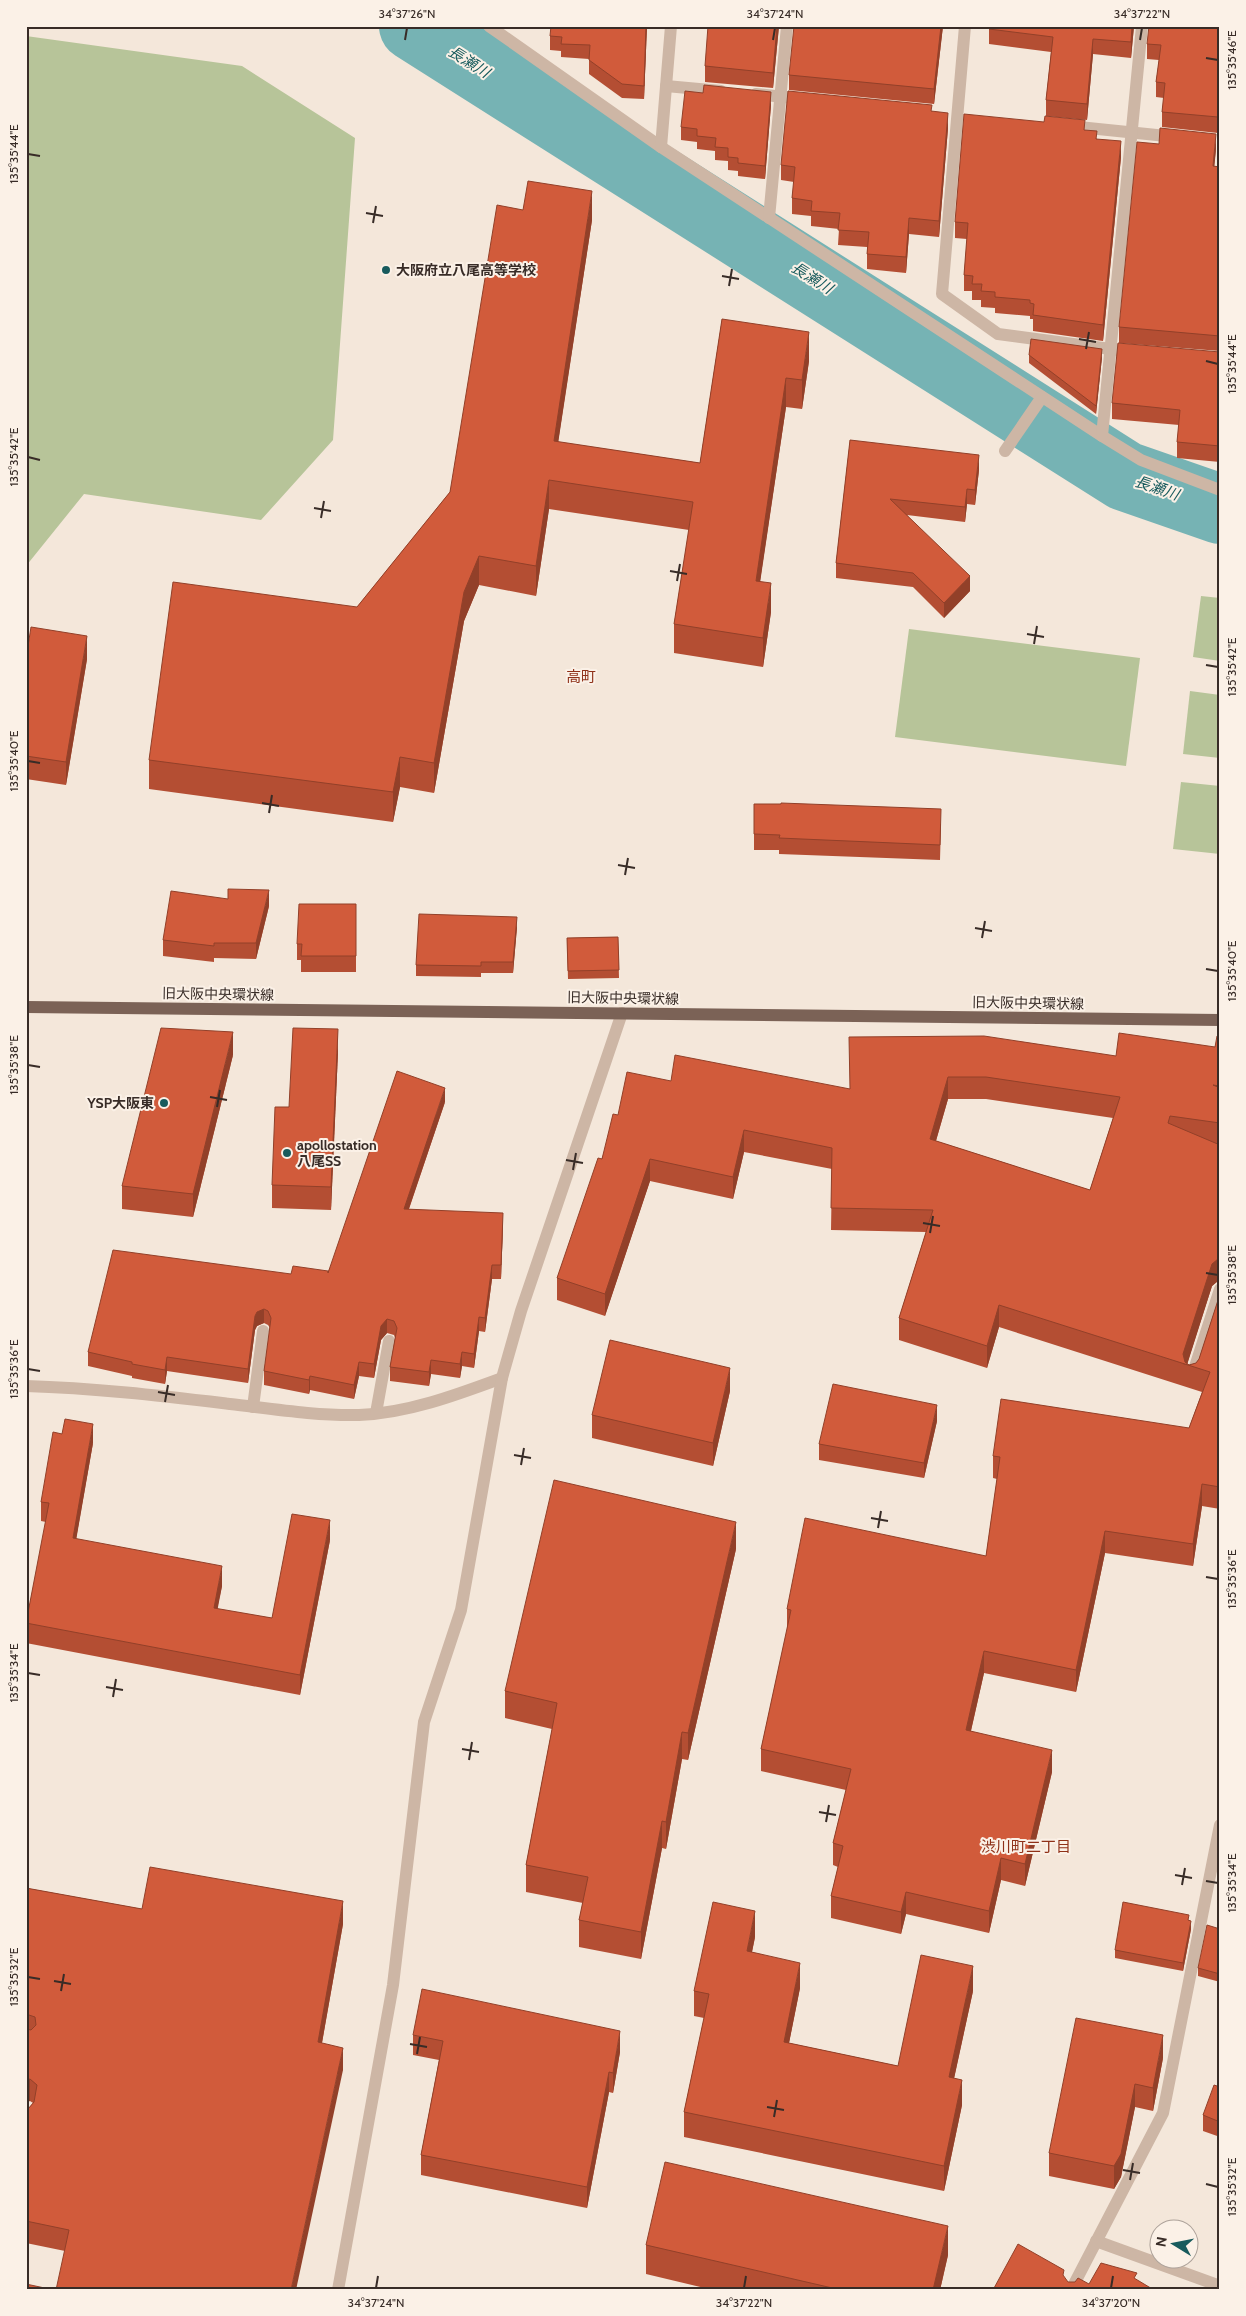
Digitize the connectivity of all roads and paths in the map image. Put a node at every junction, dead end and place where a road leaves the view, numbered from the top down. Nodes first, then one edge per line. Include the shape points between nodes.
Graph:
1 (488, 26) edge
2 (671, 26) edge
3 (787, 26) edge
4 (965, 26) edge
5 (1142, 26) edge
6 (666, 86) junction
7 (780, 96) junction
8 (819, 100) edge
9 (1054, 125) edge
10 (1131, 132) junction
11 (1190, 138) edge
12 (660, 147) junction
13 (768, 218) junction
14 (1111, 350) junction
15 (1151, 353) edge
16 (1040, 399) junction
17 (1102, 436) junction
18 (1005, 451) dead end
19 (1220, 490) edge
20 (26, 1007) edge
21 (622, 1013) junction
22 (1220, 1020) edge
23 (1220, 1289) edge
24 (262, 1331) dead end
25 (388, 1341) dead end
26 (502, 1378) junction
27 (1191, 1379) edge
28 (26, 1386) edge
29 (253, 1407) junction
30 (376, 1413) junction
31 (1220, 1825) edge
32 (1096, 2241) junction
33 (1220, 2286) edge
34 (338, 2290) edge
35 (1071, 2290) edge

1 - 12 street
2 - 6 street
3 - 7 street
4 - 14 street via 942,294 998,334
5 - 10 street
6 - 7 street
6 - 12 street
7 - 8 street
7 - 13 street
9 - 10 street
10 - 11 street
10 - 14 street
12 - 13 street
13 - 16 street
14 - 15 street
14 - 17 street
16 - 17 street
16 - 18 street
17 - 19 street via 1141,460
20 - 21 main road, 旧大阪中央環状線
21 - 22 main road, 旧大阪中央環状線
21 - 26 street via 521,1311
23 - 27 street
24 - 29 street
25 - 30 street
26 - 30 street via 414,1407
26 - 34 street via 461,1610 424,1722 393,1985
28 - 29 street via 116,1391
29 - 30 street via 359,1415
31 - 32 street via 1163,2114
32 - 33 street
32 - 35 street

